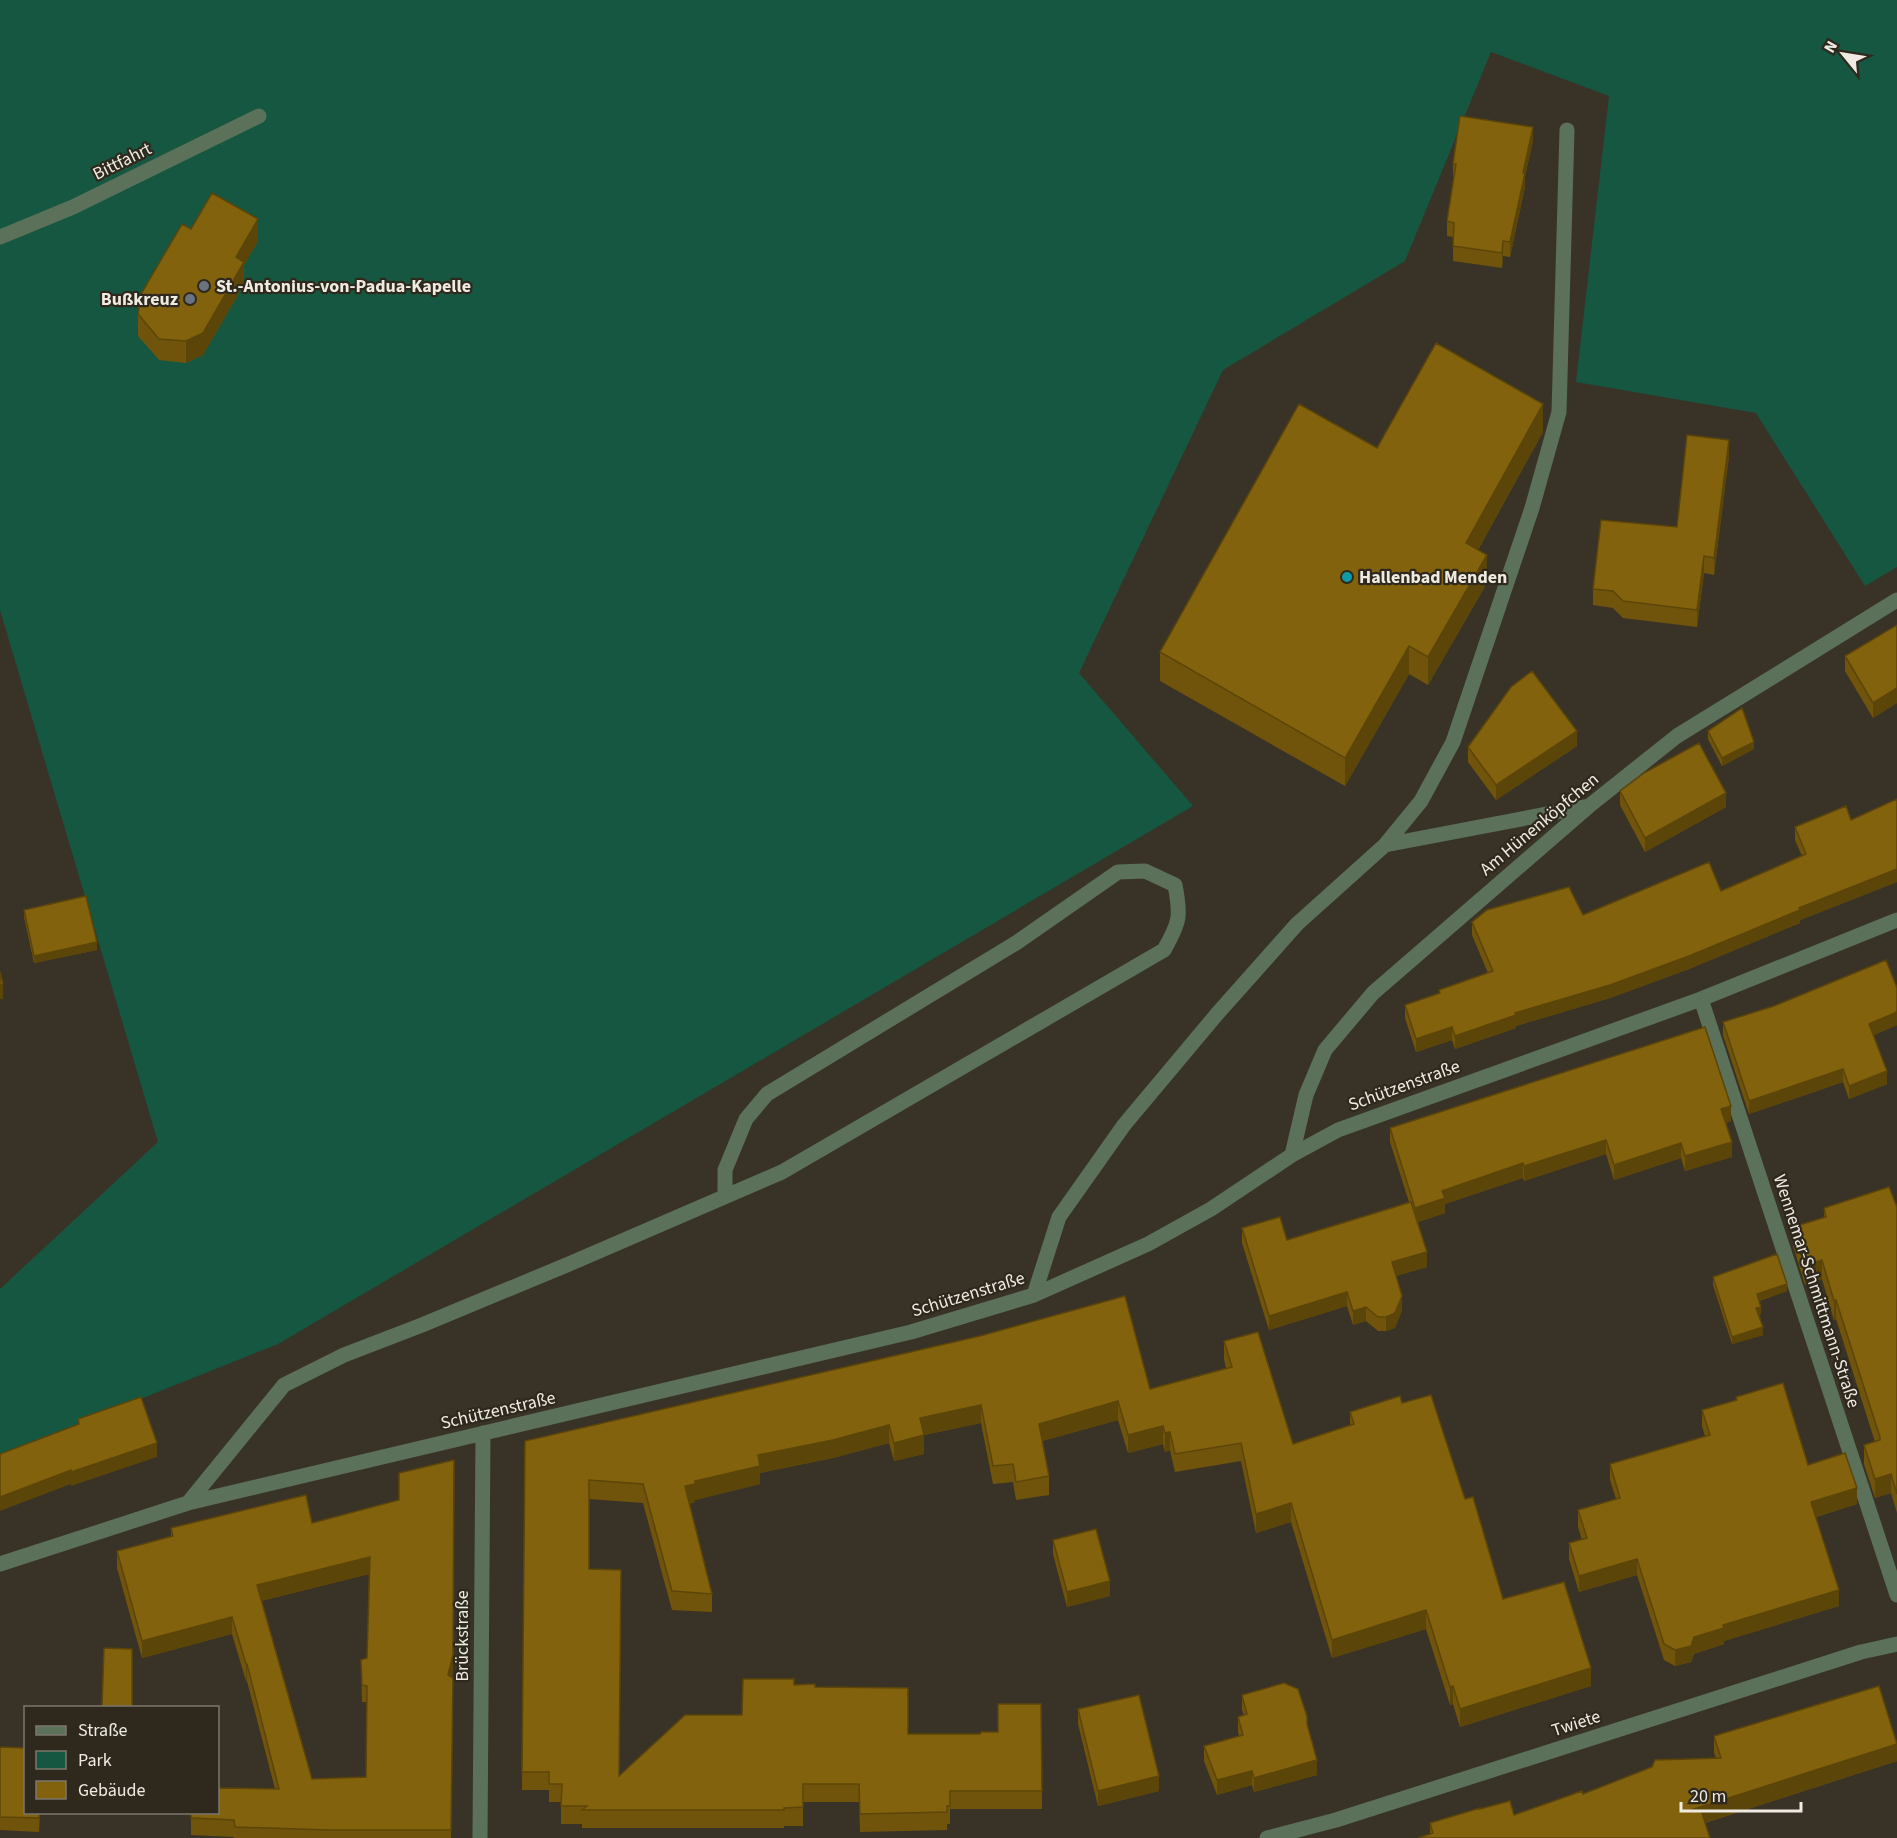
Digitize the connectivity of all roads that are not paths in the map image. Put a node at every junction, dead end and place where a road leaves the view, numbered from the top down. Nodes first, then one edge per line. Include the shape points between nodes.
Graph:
1 (259, 116) dead end
2 (1567, 130) dead end
3 (0, 237) edge
4 (1897, 600) edge
5 (1589, 806) junction
6 (1385, 845) junction
7 (1897, 920) edge
8 (1701, 999) junction
9 (1292, 1155) junction
10 (725, 1196) junction
11 (1034, 1295) junction
12 (483, 1433) junction
13 (188, 1503) junction
14 (0, 1564) edge
15 (1897, 1595) edge
16 (1897, 1644) edge
17 (480, 1838) edge
18 (1267, 1838) edge

1 - 3 street, Bittfahrt via 73,207
2 - 6 street via 1559,412 1532,508 1453,742 1421,801
4 - 5 street, Am Hünenköpfchen via 1677,736
5 - 6 street
5 - 9 street, Am Hünenköpfchen via 1373,993 1325,1050 1306,1095
6 - 11 street via 1297,924 1124,1125 1059,1217
7 - 8 street, Schützenstraße
8 - 9 street, Schützenstraße via 1338,1130
8 - 15 street, Wennemar-Schmittmann-Straße
9 - 11 street, Schützenstraße via 1211,1209 1148,1244
10 - 10 street via 782,1172 1164,950 1180,912 1175,885 1145,871 1118,872 1016,943 767,1094 746,1119 725,1170
10 - 13 street via 344,1355 284,1385
11 - 12 street, Schützenstraße via 911,1332
12 - 13 street, Schützenstraße
12 - 17 street, Brückstraße
13 - 14 street, Schützenstraße
16 - 18 street, Twiete via 1336,1820

